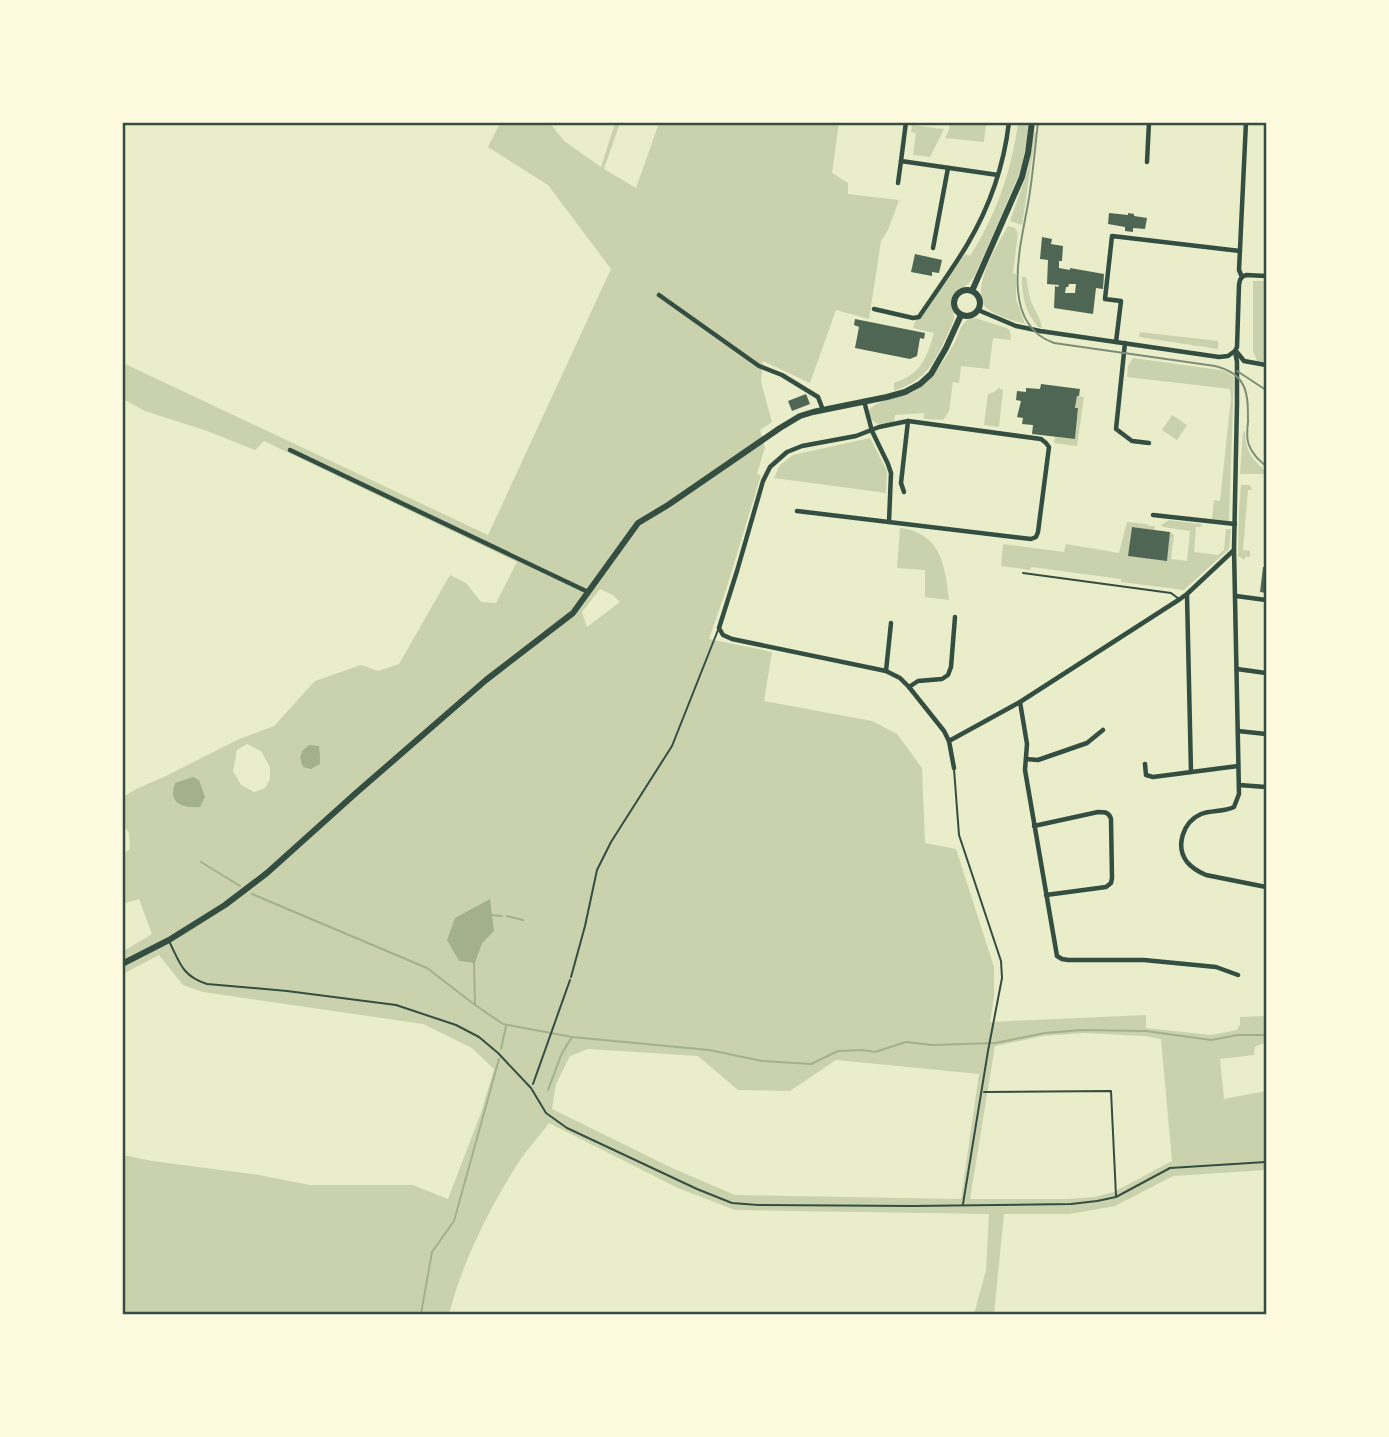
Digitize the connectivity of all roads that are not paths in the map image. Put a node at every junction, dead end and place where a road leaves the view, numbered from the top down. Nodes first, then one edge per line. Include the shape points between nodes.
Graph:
1 (906, 122) edge
2 (1009, 122) edge
3 (1032, 122) edge
4 (1149, 122) edge
5 (1246, 122) edge
6 (901, 161) junction
7 (1147, 162) dead end
8 (948, 167) junction
9 (998, 175) junction
10 (898, 183) dead end
11 (933, 248) dead end
12 (1240, 251) junction
13 (1266, 275) edge
14 (1242, 277) junction
15 (972, 291) junction
16 (659, 295) dead end
17 (873, 309) dead end
18 (978, 310) junction
19 (961, 315) junction
20 (1116, 342) junction
21 (1125, 343) junction
22 (1235, 351) junction
23 (1266, 365) edge
24 (864, 401) junction
25 (823, 410) junction
26 (908, 421) junction
27 (872, 430) junction
28 (1149, 443) dead end
29 (290, 450) dead end
30 (904, 492) dead end
31 (797, 511) dead end
32 (1153, 515) dead end
33 (889, 522) junction
34 (1235, 524) junction
35 (1234, 549) junction
36 (1023, 573) dead end
37 (589, 593) junction
38 (1187, 594) junction
39 (1236, 596) junction
40 (1180, 600) junction
41 (1266, 600) edge
42 (955, 617) dead end
43 (891, 624) dead end
44 (719, 628) junction
45 (1237, 669) junction
46 (886, 671) junction
47 (1266, 673) edge
48 (909, 687) junction
49 (1020, 702) junction
50 (1103, 730) dead end
51 (1238, 731) junction
52 (1266, 734) edge
53 (949, 741) junction
54 (1026, 760) junction
55 (1145, 764) dead end
56 (1238, 766) junction
57 (954, 768) joint
58 (1191, 772) junction
59 (1239, 785) junction
60 (1266, 787) edge
61 (1034, 826) junction
62 (1266, 887) edge
63 (1046, 895) junction
64 (169, 940) junction
65 (122, 964) edge
66 (1238, 975) dead end
67 (571, 977) road end
68 (982, 1092) junction
69 (1266, 1162) edge
70 (1116, 1197) junction
71 (963, 1205) junction

1 - 6 street
2 - 9 street
3 - 15 main road via 1022,177
4 - 7 street
5 - 12 street
6 - 8 street
6 - 10 street
8 - 9 street
8 - 11 street
9 - 17 street via 967,245 919,317
12 - 14 street
12 - 20 street via 1112,236 1105,299 1121,301
13 - 14 street
14 - 22 street
15 - 18 main road via 979,297
15 - 19 main road via 963,290 954,300
16 - 25 street via 760,366 818,397
18 - 19 main road
18 - 20 street via 1020,327
19 - 24 main road via 946,348 920,384
20 - 21 street
21 - 22 street via 1219,356
21 - 28 street via 1116,429 1132,441
22 - 23 street via 1244,361
22 - 34 street
24 - 25 main road
24 - 27 street
25 - 37 main road via 780,428 638,523
26 - 27 street
26 - 30 street via 901,483
26 - 33 street via 1046,443 1038,532 1031,539
27 - 33 street via 891,473
27 - 44 street via 794,448 770,467
29 - 37 street
31 - 33 street
32 - 34 street
34 - 35 street
35 - 38 street
35 - 39 street
36 - 40 lane via 1171,593
37 - 64 main road via 573,612 486,680 267,873
38 - 40 street
38 - 58 street
39 - 41 street
39 - 45 street
40 - 49 street
42 - 48 street via 948,675
43 - 46 street
44 - 46 street via 732,639
44 - 67 lane via 672,746 597,870
45 - 47 street
45 - 51 street
46 - 48 street
48 - 53 street
49 - 53 street
49 - 54 street
50 - 54 street via 1087,743
51 - 52 street
51 - 56 street
53 - 57 street
54 - 61 street
55 - 58 street via 1148,777
56 - 58 street
56 - 59 street
57 - 68 lane via 959,835 1001,961
59 - 60 street
59 - 62 street via 1234,807 1199,815 1189,823 1182,836 1182,850 1187,861 1206,875
61 - 63 street
61 - 63 street via 1098,812 1106,812 1111,819 1111,883
63 - 66 street via 1055,949 1062,959 1144,960 1216,967
64 - 65 main road
64 - 71 lane via 185,973 196,981 396,1005 456,1025 498,1053 531,1088 545,1113 567,1128 733,1203
68 - 70 lane via 1111,1091
68 - 71 lane
69 - 70 lane via 1170,1168
70 - 71 lane via 1071,1204

